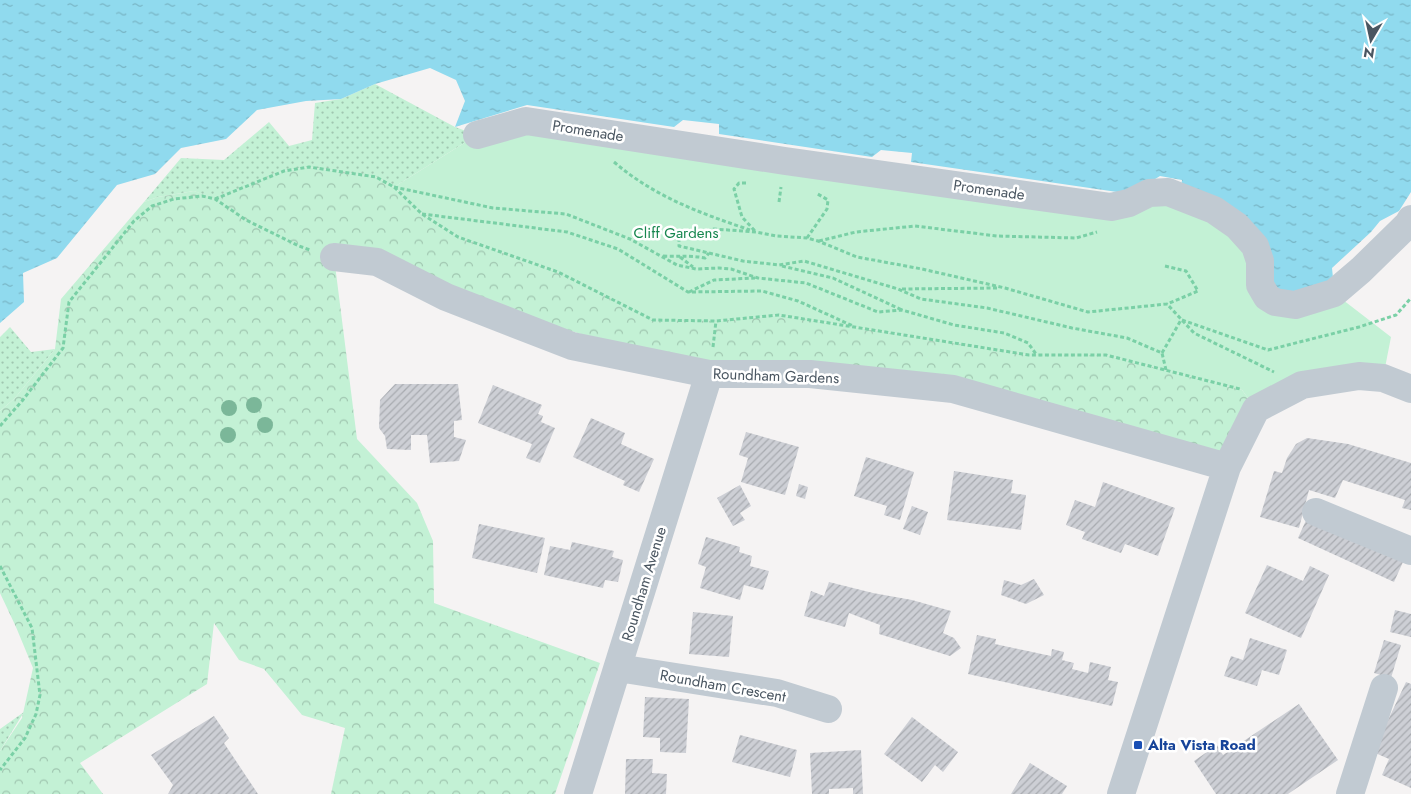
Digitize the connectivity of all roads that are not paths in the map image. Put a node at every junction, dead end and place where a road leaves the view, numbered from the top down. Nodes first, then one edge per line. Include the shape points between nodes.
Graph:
1 (477, 135) dead end
2 (1411, 219) edge
3 (334, 257) road end
4 (709, 374) junction
5 (1411, 389) edge
6 (1226, 467) junction
7 (1316, 512) dead end
8 (1411, 551) edge
9 (618, 668) junction
10 (1384, 688) dead end
11 (828, 709) dead end
12 (578, 794) edge
13 (1121, 794) edge
14 (1350, 794) edge

1 - 2 street, Promenade via 526,121 1111,207 1149,193 1168,192 1214,210 1238,226 1255,246 1260,261 1260,285 1267,297 1275,302 1295,305 1334,293
3 - 4 street, Roundham Gardens via 377,262 446,296 572,346
4 - 6 street, Roundham Gardens via 810,374 953,389
4 - 9 street, Roundham Avenue
5 - 6 street via 1383,378 1359,376 1302,385 1256,409
6 - 13 street
7 - 8 street
9 - 11 street, Roundham Crescent via 777,693
9 - 12 street, Roundham Avenue
10 - 14 street

